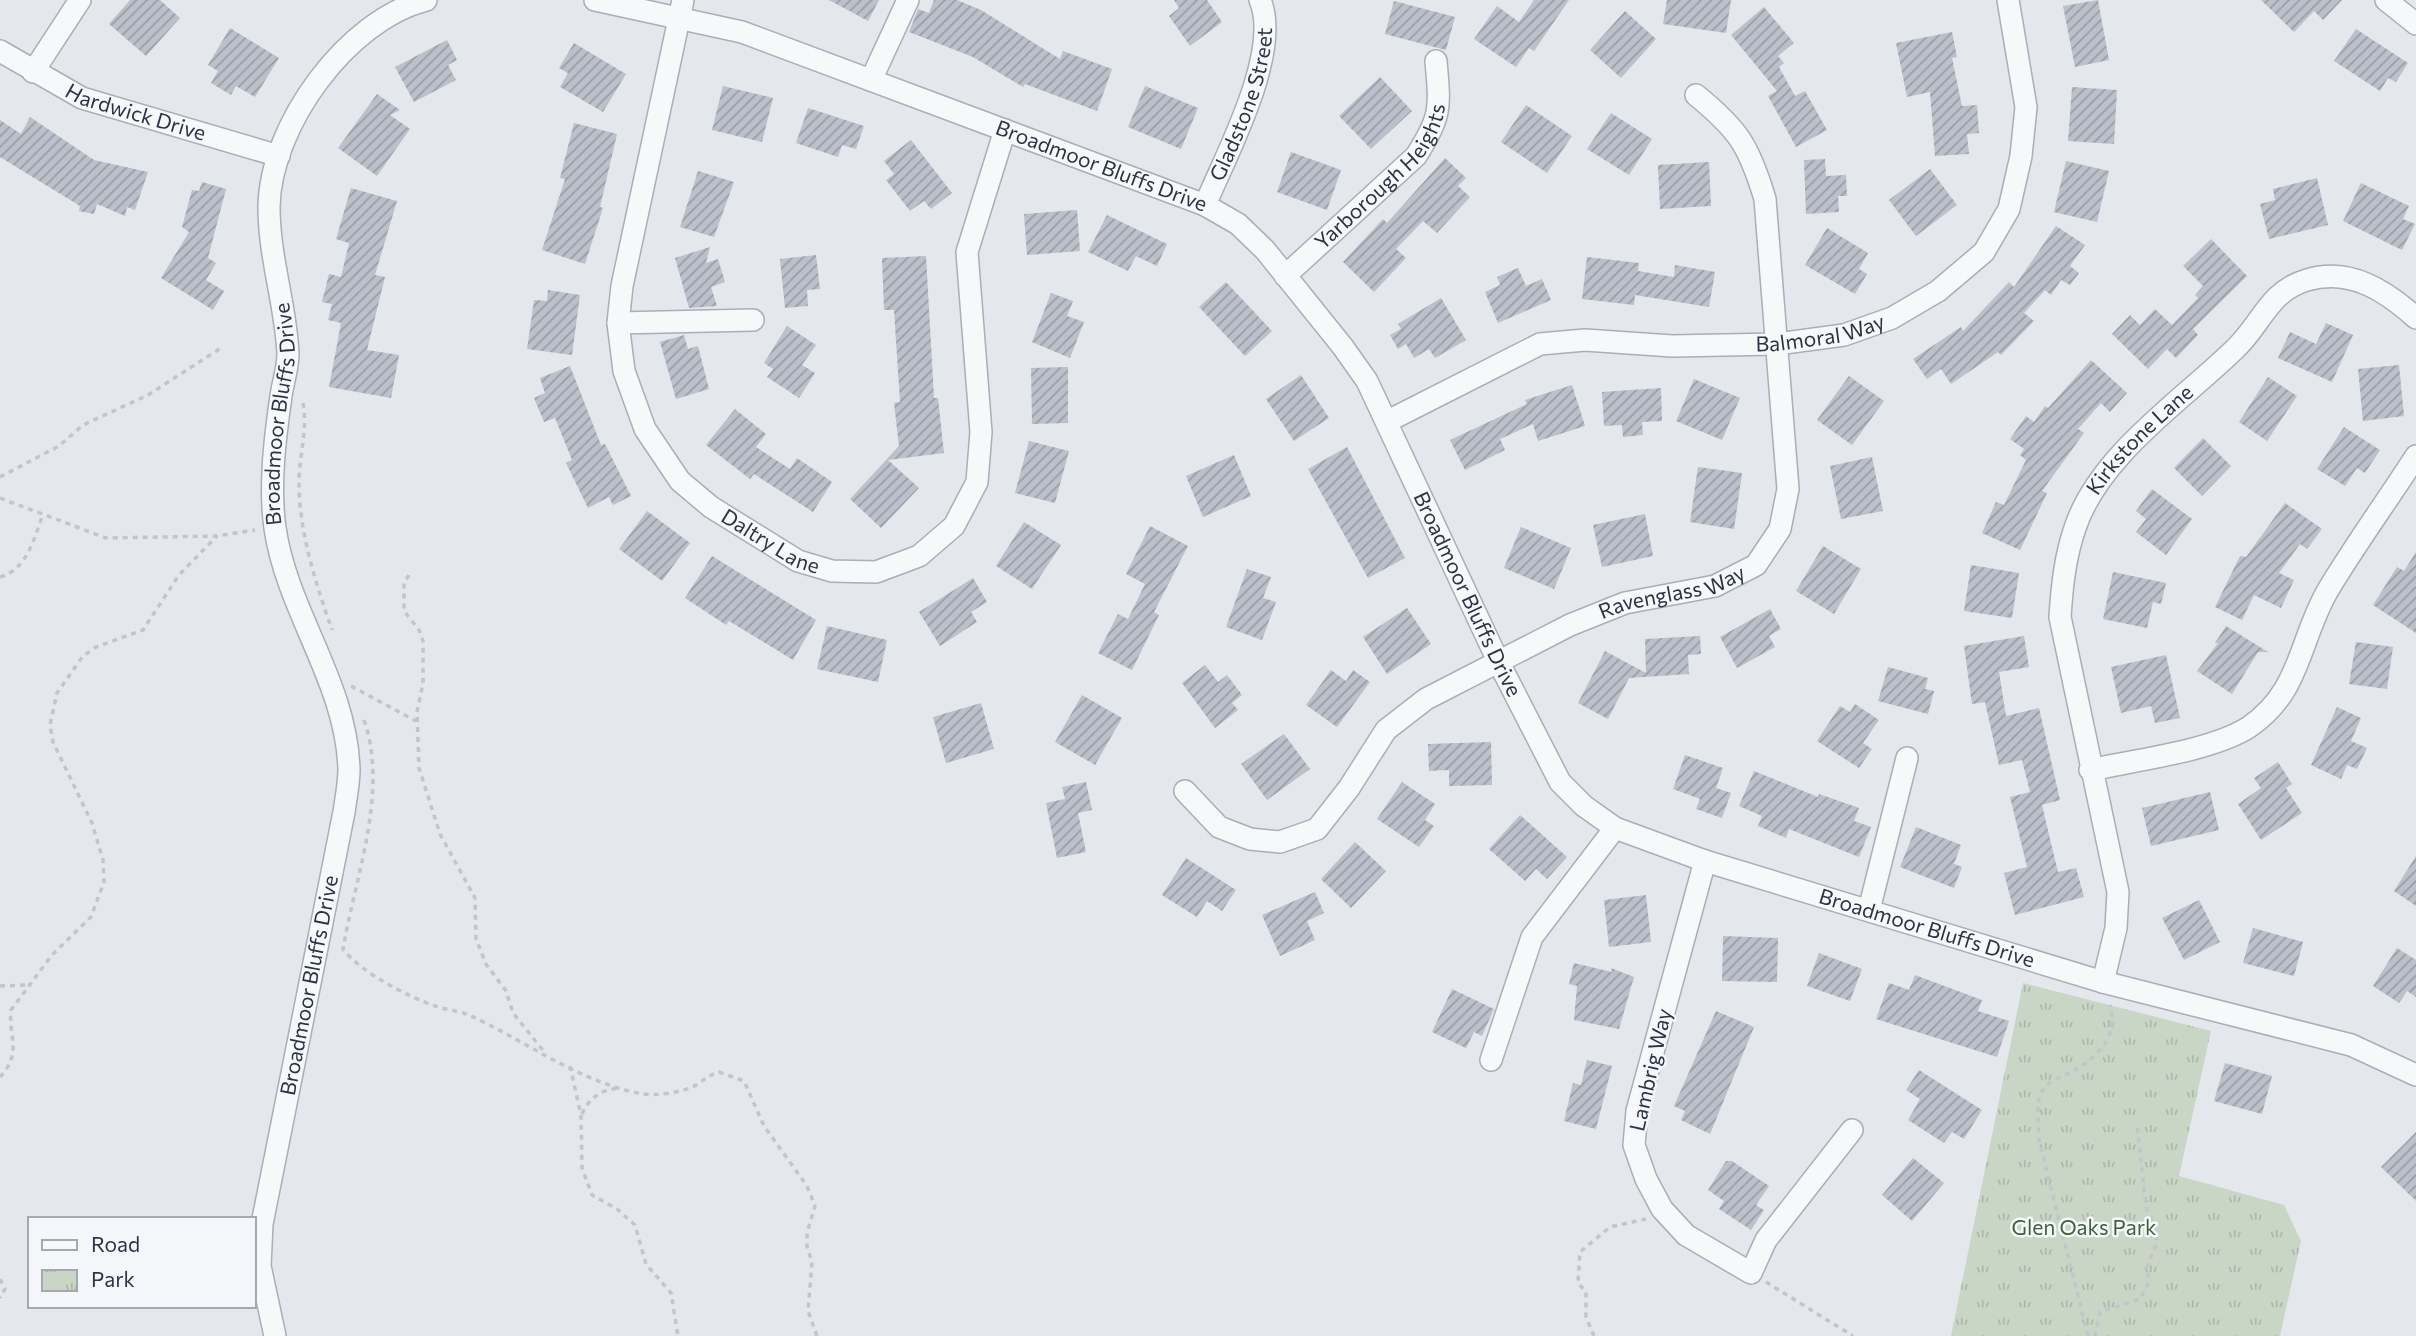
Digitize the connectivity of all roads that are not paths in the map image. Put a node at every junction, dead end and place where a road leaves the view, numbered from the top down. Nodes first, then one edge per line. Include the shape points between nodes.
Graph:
1 (80, 0) edge
2 (426, 0) edge
3 (595, 0) edge
4 (908, 0) edge
5 (1260, 0) edge
6 (2008, 0) edge
7 (2386, 0) edge
8 (681, 9) edge
9 (2416, 24) edge
10 (0, 51) edge
11 (1436, 61) dead end
12 (33, 72) junction
13 (871, 80) junction
14 (1696, 95) dead end
15 (1005, 130) junction
16 (279, 156) junction
17 (1205, 205) junction
18 (1285, 276) junction
19 (2416, 318) edge
20 (753, 320) dead end
21 (618, 323) junction
22 (1777, 344) junction
23 (1388, 421) junction
24 (2416, 456) edge
25 (1498, 661) junction
26 (1907, 758) dead end
27 (2090, 770) junction
28 (1185, 792) dead end
29 (1615, 828) junction
30 (1704, 861) junction
31 (1868, 910) junction
32 (2103, 982) junction
33 (1491, 1060) dead end
34 (2416, 1075) edge
35 (1852, 1130) dead end
36 (275, 1336) edge

1 - 12 street
2 - 16 street, Broadmoor Bluffs Drive via 381,20 344,50 313,89
3 - 8 street, Broadmoor Bluffs Drive
4 - 13 street
5 - 17 street, Gladstone Street via 1266,42 1258,77
6 - 22 street, Balmoral Way via 2026,107 2010,209 1984,252 1938,291 1892,317 1844,335
7 - 9 street
8 - 13 street, Broadmoor Bluffs Drive
8 - 21 street, Daltry Lane
10 - 12 street, Hardwick Drive
11 - 18 street, Yarborough Heights via 1440,108 1432,133 1416,156
12 - 16 street, Hardwick Drive via 82,98
13 - 15 street, Broadmoor Bluffs Drive
14 - 22 street, Ravenglass Way via 1741,136 1755,166 1765,199
15 - 17 street, Broadmoor Bluffs Drive
15 - 21 street, Daltry Lane via 967,252 981,432 977,482 954,526 919,556 876,572 832,571 798,561 710,507 680,481 646,429 624,371
16 - 36 street, Broadmoor Bluffs Drive via 269,204 288,357 275,453 275,527 288,577 337,675 349,771 262,1224 260,1266
17 - 18 street, Broadmoor Bluffs Drive via 1238,224
18 - 23 street, Broadmoor Bluffs Drive via 1343,346
19 - 27 street, Kirkstone Lane via 2370,284 2349,277 2309,279 2286,288 2270,301 2242,342 2133,442 2101,481 2075,525 2062,572 2060,617
20 - 21 street
22 - 23 street, Balmoral Way via 1671,346 1585,340 1540,344
22 - 25 street, Ravenglass Way via 1788,489 1780,529 1756,565 1715,586 1625,603
23 - 25 street, Broadmoor Bluffs Drive
24 - 27 street via 2327,592 2292,682 2272,709 2223,740
25 - 28 street, Ravenglass Way via 1426,699 1387,730 1317,829 1280,842 1250,839 1219,827
25 - 29 street, Broadmoor Bluffs Drive via 1560,782
26 - 31 street
27 - 32 street, Kirkstone Lane via 2118,892 2116,928
29 - 30 street, Broadmoor Bluffs Drive
29 - 33 street via 1532,937
30 - 31 street, Broadmoor Bluffs Drive
30 - 35 street, Lambrig Way via 1637,1111 1634,1145 1662,1209 1686,1235 1751,1273 1766,1240
31 - 32 street, Broadmoor Bluffs Drive
32 - 34 street, Broadmoor Bluffs Drive via 2351,1045

